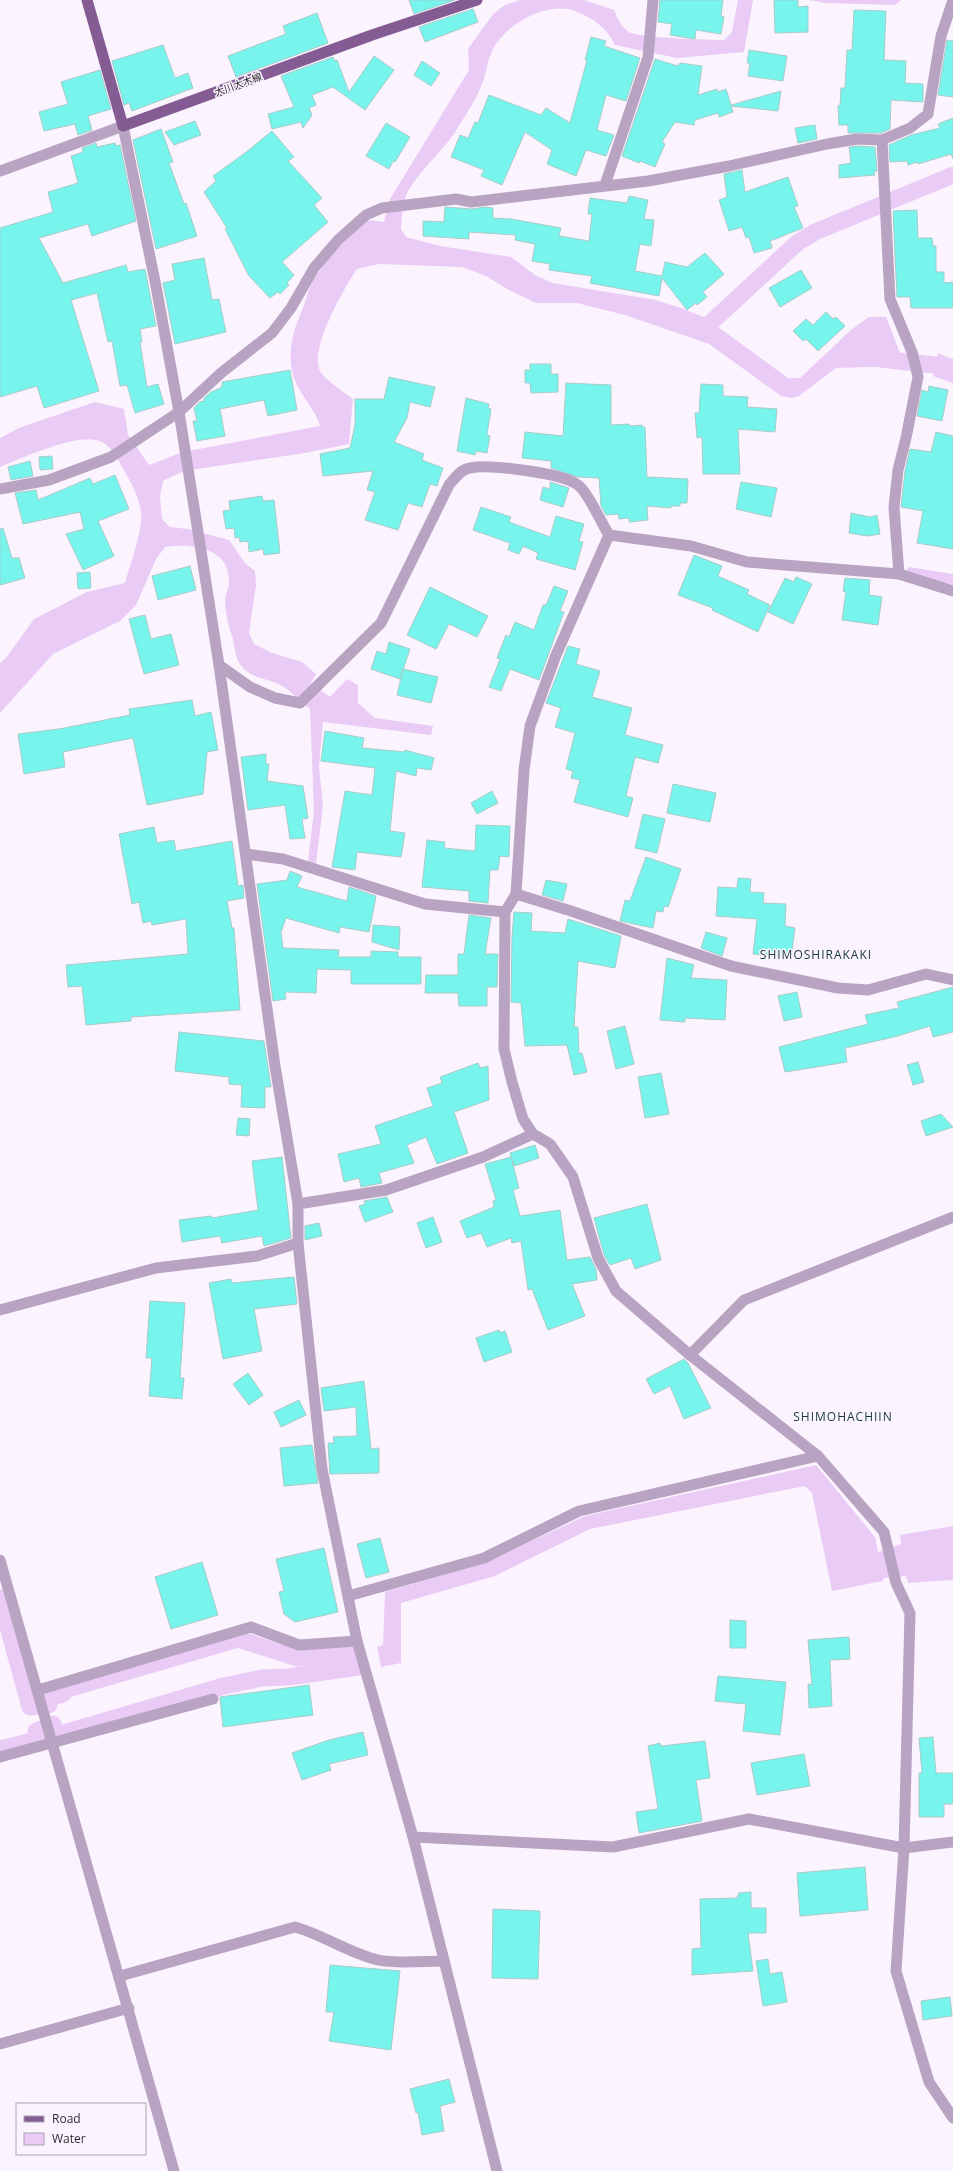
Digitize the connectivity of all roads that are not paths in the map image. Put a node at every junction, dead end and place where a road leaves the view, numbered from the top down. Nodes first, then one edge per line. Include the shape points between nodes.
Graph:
1 (87, 0) edge
2 (477, 0) edge
3 (653, 0) edge
4 (953, 0) edge
5 (123, 126) junction
6 (882, 140) junction
7 (0, 171) edge
8 (605, 185) junction
9 (179, 412) junction
10 (0, 489) edge
11 (608, 535) junction
12 (899, 574) junction
13 (953, 591) edge
14 (219, 665) junction
15 (246, 854) junction
16 (516, 894) junction
17 (505, 912) junction
18 (953, 980) edge
19 (533, 1134) junction
20 (298, 1204) junction
21 (953, 1217) edge
22 (298, 1243) junction
23 (0, 1310) edge
24 (690, 1355) junction
25 (818, 1456) junction
26 (0, 1560) edge
27 (348, 1596) junction
28 (358, 1641) junction
29 (39, 1696) junction
30 (213, 1700) dead end
31 (53, 1744) junction
32 (1, 1757) edge
33 (413, 1837) junction
34 (953, 1842) edge
35 (904, 1848) junction
36 (444, 1961) junction
37 (120, 1976) junction
38 (129, 2008) junction
39 (0, 2044) edge
40 (953, 2118) edge
41 (174, 2171) edge
42 (497, 2171) edge

1 - 5 main road
2 - 5 main road, 大川大木線 via 364,38
3 - 8 street via 648,57
4 - 6 street via 942,36 928,114 910,128
5 - 7 street
5 - 9 street
6 - 8 street via 857,139 722,168 648,181
6 - 12 street via 890,299 912,352 918,377 898,470 894,506
8 - 9 street via 471,202 456,199 382,208 366,215 338,240 314,268 291,308 272,333 221,373
9 - 10 street via 111,457 49,480
9 - 14 street
11 - 12 street via 691,546 747,562
11 - 14 street via 579,485 557,475 491,467 469,468 457,475 449,485 381,623 300,703 275,698 250,687
11 - 16 street via 556,655 530,726 524,770
12 - 13 street
14 - 15 street
15 - 17 street via 283,859 425,904
15 - 20 street via 275,1066
16 - 17 street
16 - 18 street via 731,966 838,988 868,990 926,974
17 - 19 street via 504,1049 523,1119
19 - 20 street via 483,1157 386,1190
19 - 24 street via 550,1144 573,1177 598,1258 616,1291
20 - 22 street
21 - 24 street via 744,1300
22 - 23 street via 257,1256 156,1268
22 - 27 street via 322,1469
24 - 25 street
25 - 27 street via 579,1511 484,1558
25 - 35 street via 884,1532 896,1583 910,1613
26 - 29 street
27 - 28 street
28 - 29 street via 300,1645 251,1627
28 - 33 street
29 - 31 street
30 - 31 street
31 - 32 street
31 - 37 street
33 - 35 street via 613,1847 749,1819
33 - 36 street
34 - 35 street
35 - 40 street via 896,1971 929,2082
36 - 37 street via 379,1960 295,1927
36 - 42 street
37 - 38 street
38 - 39 street
38 - 41 street

